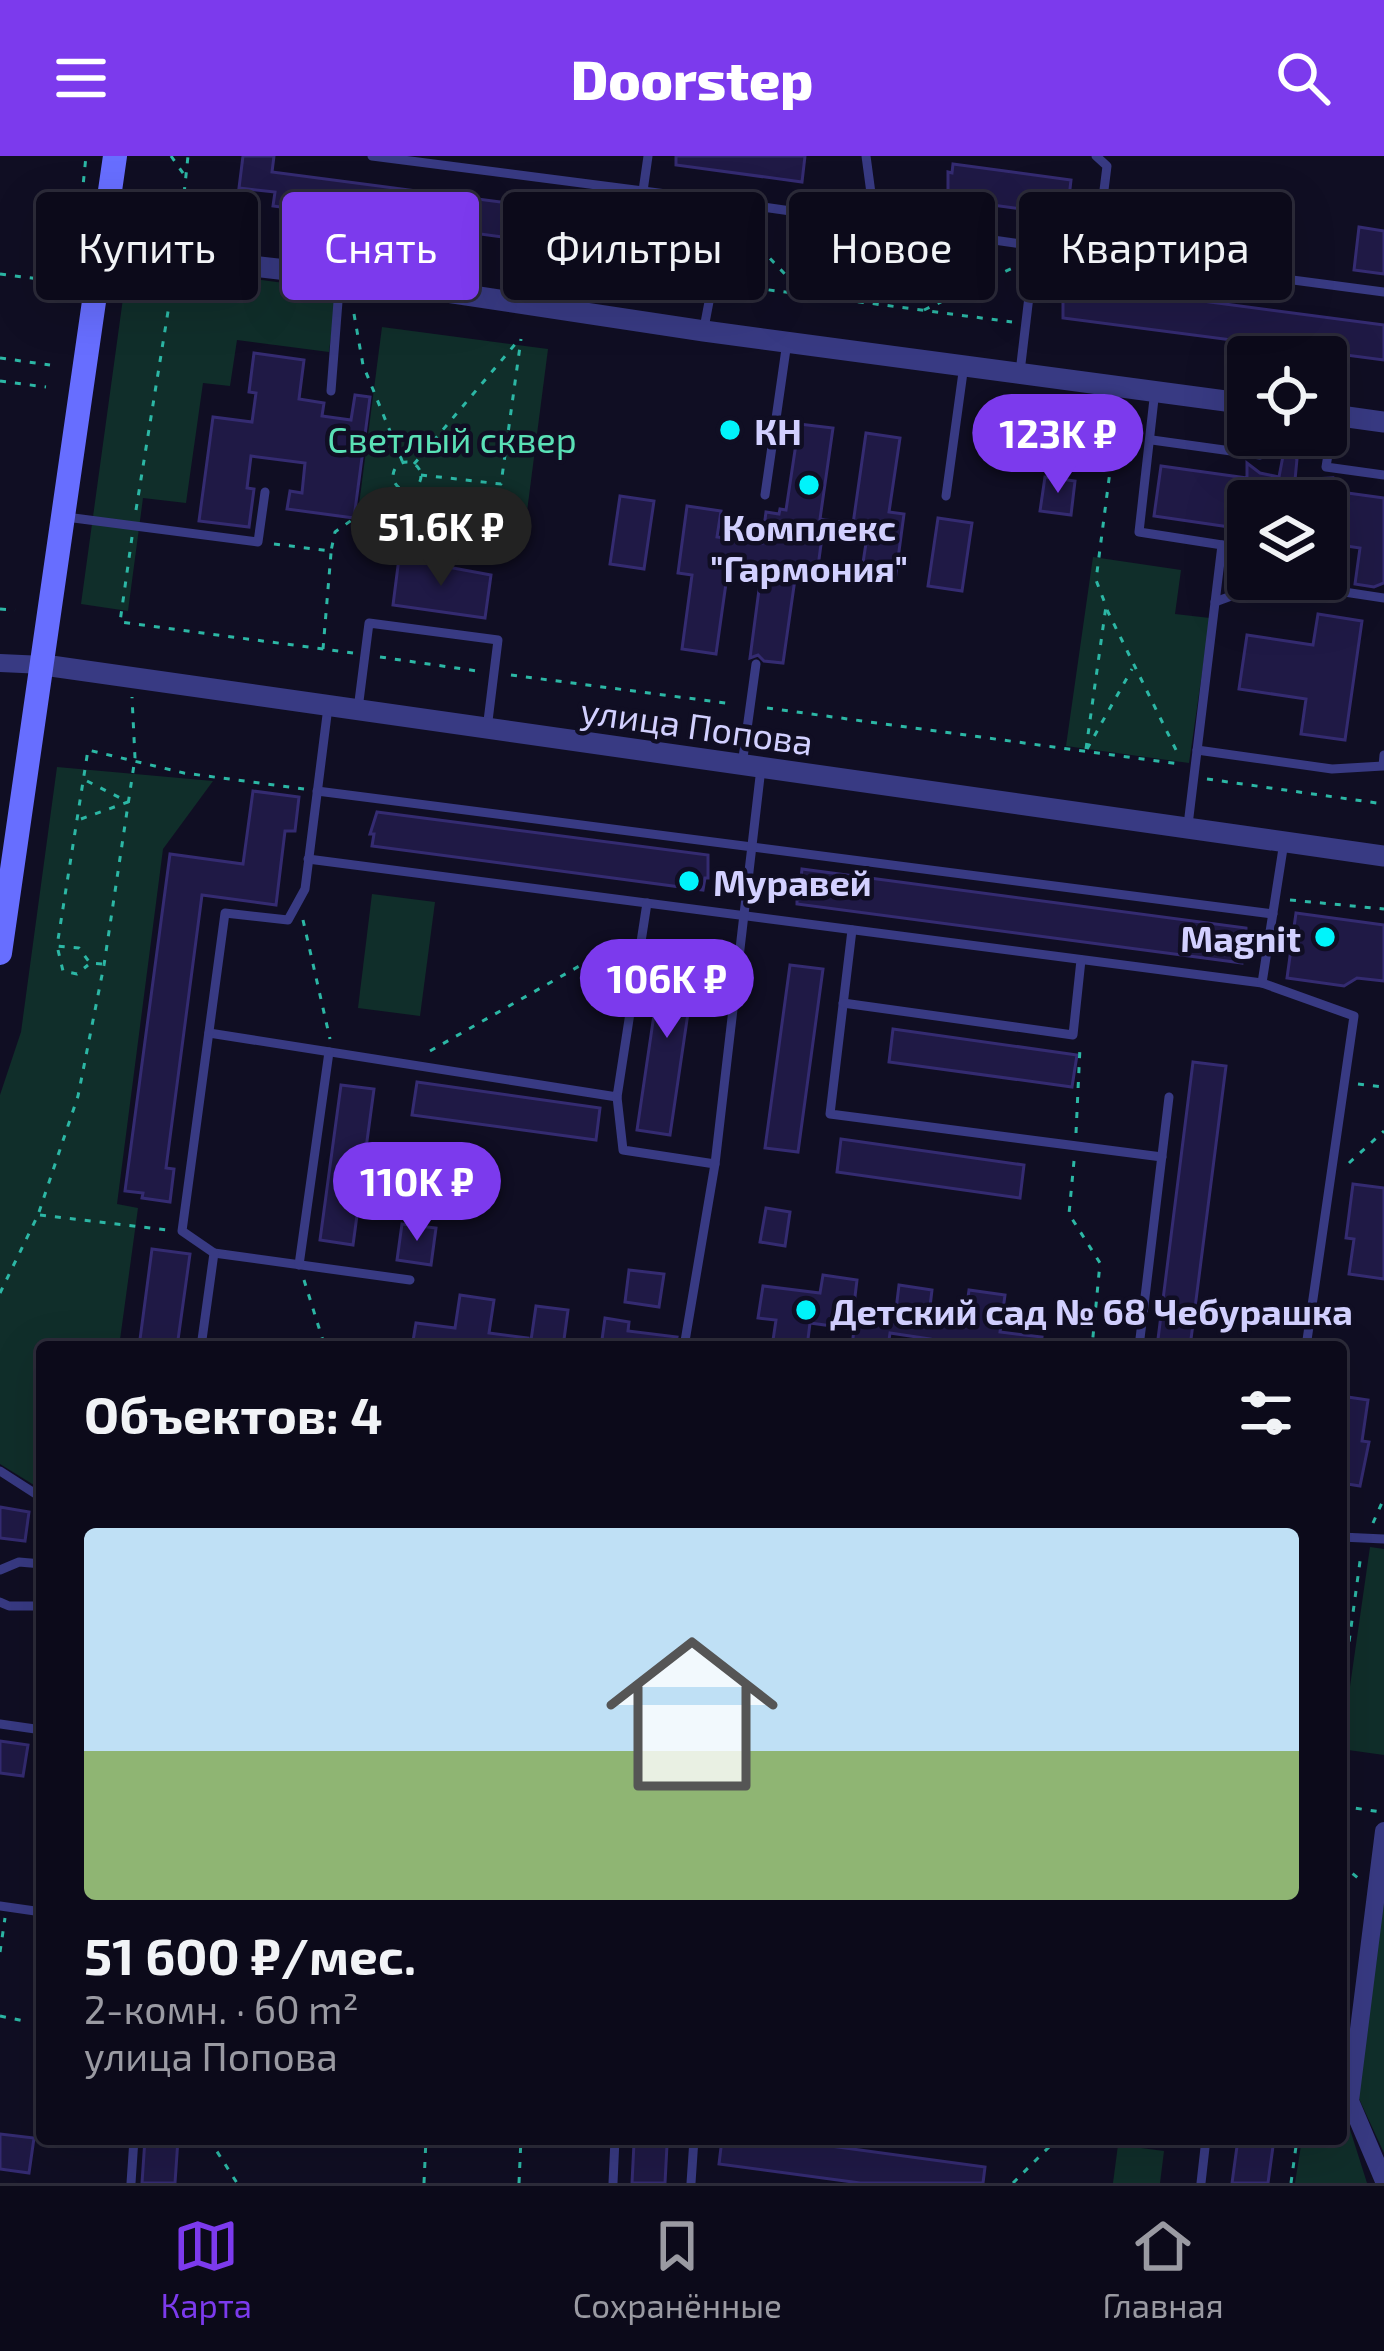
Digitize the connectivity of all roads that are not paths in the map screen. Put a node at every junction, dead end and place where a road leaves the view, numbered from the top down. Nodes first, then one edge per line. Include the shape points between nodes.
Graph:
1 (115, 156) edge
2 (372, 156) edge
3 (649, 156) edge
4 (866, 156) edge
5 (1096, 156) edge
6 (644, 191) junction
7 (110, 192) edge
8 (649, 192) edge
9 (871, 192) edge
10 (995, 240) edge
11 (1384, 292) edge
12 (479, 297) edge
13 (96, 300) edge
14 (339, 300) edge
15 (709, 300) edge
16 (704, 331) junction
17 (787, 342) junction
18 (964, 365) junction
19 (1020, 372) junction
20 (1155, 390) junction
21 (332, 392) dead end
22 (1227, 401) edge
23 (1347, 417) edge
24 (1384, 422) edge
25 (1152, 440) junction
26 (1227, 450) edge
27 (1328, 456) edge
28 (1384, 475) edge
29 (265, 492) dead end
30 (765, 495) dead end
31 (946, 496) dead end
32 (66, 517) junction
33 (1222, 545) junction
34 (1227, 546) edge
35 (1384, 598) edge
36 (1215, 602) junction
37 (0, 663) edge
38 (756, 664) dead end
39 (44, 665) junction
40 (328, 707) junction
41 (358, 711) junction
42 (487, 729) junction
43 (1197, 750) junction
44 (1384, 755) edge
45 (752, 766) junction
46 (317, 790) junction
47 (11, 806) edge
48 (1187, 828) junction
49 (1284, 842) junction
50 (752, 847) junction
51 (1384, 856) edge
52 (308, 859) junction
53 (646, 903) junction
54 (1273, 914) junction
55 (741, 915) junction
56 (852, 930) junction
57 (0, 953) edge
58 (1082, 960) junction
59 (1262, 983) junction
60 (843, 1003) junction
61 (209, 1033) junction
62 (329, 1052) junction
63 (1169, 1096) dead end
64 (616, 1097) junction
65 (1162, 1157) junction
66 (715, 1164) junction
67 (214, 1253) junction
68 (299, 1265) junction
69 (410, 1280) dead end
70 (202, 1341) edge
71 (684, 1341) edge
72 (1140, 1341) edge
73 (1307, 1341) edge
74 (0, 1472) edge
75 (36, 1494) edge
76 (1347, 1537) edge
77 (1384, 1539) edge
78 (36, 1563) edge
79 (0, 1570) edge
80 (0, 1601) edge
81 (36, 1606) edge
82 (0, 1724) edge
83 (36, 1729) edge
84 (1384, 1831) edge
85 (3, 1906) edge
86 (36, 1911) edge
87 (1351, 2006) edge
88 (134, 2145) edge
89 (615, 2145) edge
90 (694, 2145) edge
91 (1205, 2145) edge
92 (1384, 2181) edge
93 (131, 2183) edge
94 (613, 2183) edge
95 (691, 2183) edge
96 (1201, 2183) edge

1 - 7 main road
2 - 6 lane
3 - 6 lane
4 - 9 lane
5 - 11 lane via 1107,166 1096,254
6 - 8 lane
10 - 19 lane via 1035,246
12 - 16 street
13 - 32 main road
14 - 21 lane
15 - 16 lane
16 - 17 street
17 - 18 street
17 - 30 lane
18 - 19 street
18 - 31 lane
19 - 20 street
20 - 22 street
20 - 25 lane
23 - 24 street
25 - 26 lane
25 - 33 lane via 1138,532
27 - 28 lane via 1327,466
29 - 32 lane via 258,542
32 - 39 main road
33 - 34 lane
33 - 36 lane
35 - 36 lane via 1272,580
36 - 43 lane
37 - 39 street, улица Попова
38 - 45 lane
39 - 40 street, улица Попова
39 - 47 main road
40 - 41 street, улица Попова
40 - 46 lane
41 - 42 street, улица Попова
41 - 42 lane via 369,623 498,640
42 - 45 street, улица Попова
43 - 44 lane via 1332,769 1383,766
43 - 48 lane
45 - 48 street, улица Попова
45 - 50 lane
46 - 50 lane
46 - 52 lane
47 - 57 main road
48 - 49 street, улица Попова
49 - 51 street, улица Попова
49 - 54 lane
50 - 54 lane
50 - 55 lane
52 - 53 lane
52 - 61 lane via 288,920 225,913
53 - 55 lane
53 - 64 lane
54 - 59 lane
55 - 56 lane
55 - 66 lane
56 - 58 lane
56 - 60 lane
58 - 59 lane
58 - 60 lane via 1073,1035
59 - 73 lane via 1354,1016
60 - 65 lane via 830,1114
61 - 62 lane
61 - 67 lane via 182,1232
62 - 64 lane
62 - 68 lane
63 - 65 lane
64 - 66 lane via 623,1150
65 - 72 lane
66 - 71 lane
67 - 68 lane
67 - 70 lane
68 - 69 lane
74 - 75 lane
76 - 77 lane
78 - 79 lane
80 - 81 lane
82 - 83 lane
84 - 87 street
85 - 86 lane
87 - 92 street via 1350,2101
88 - 93 lane
89 - 94 lane
90 - 95 lane
91 - 96 lane

